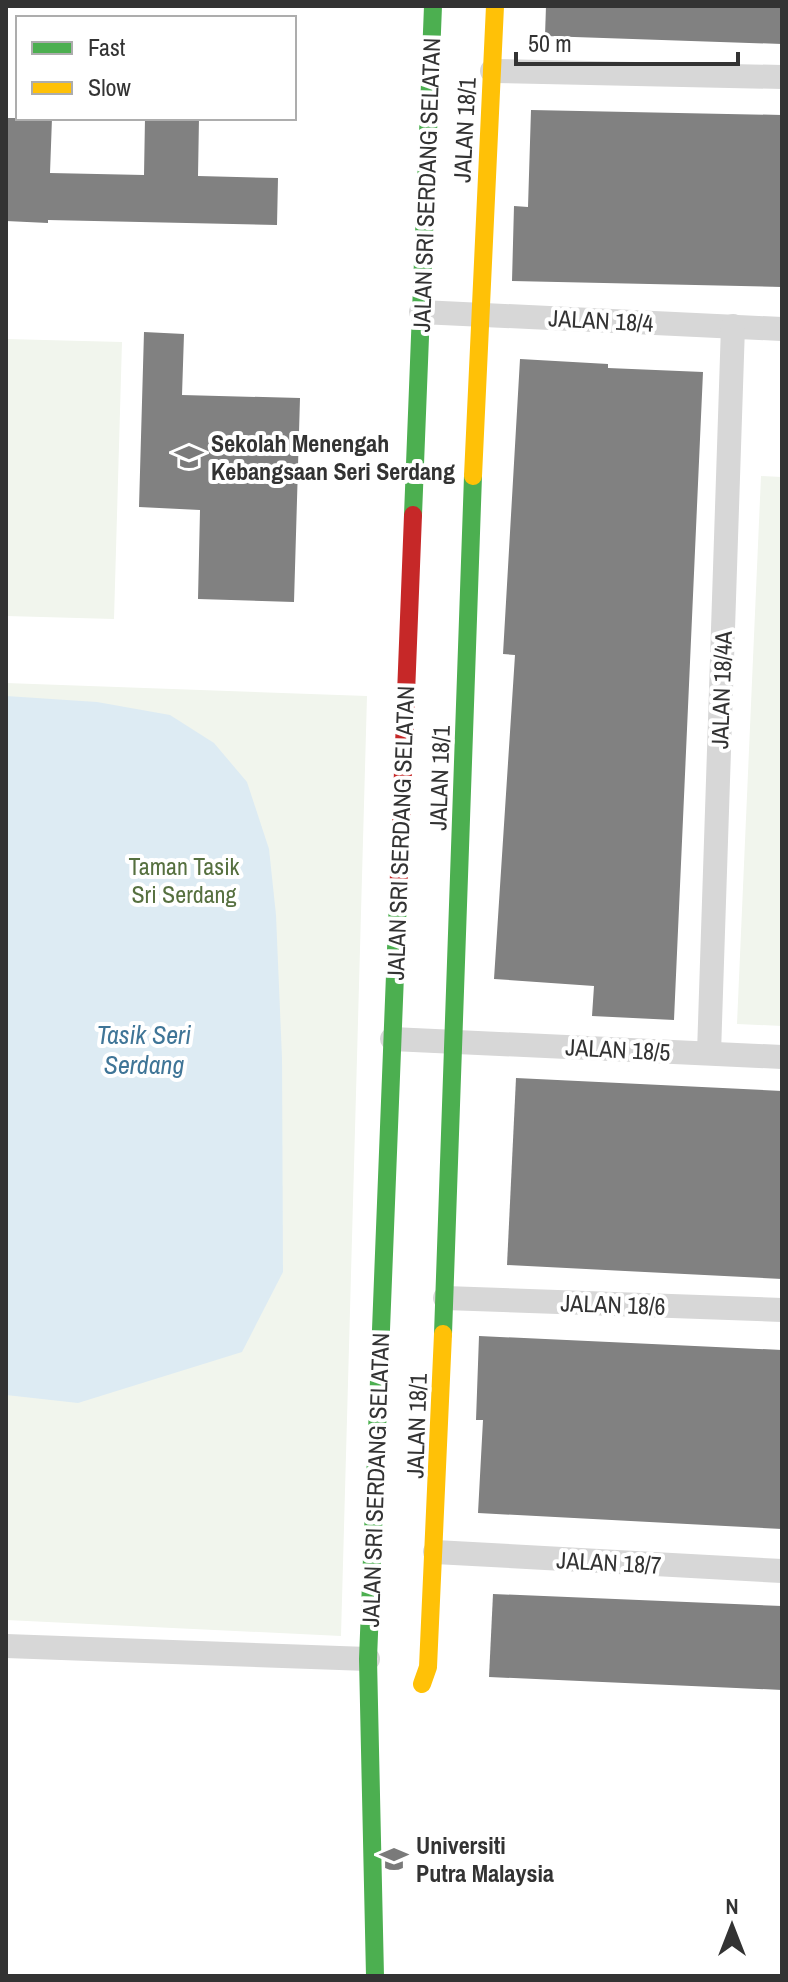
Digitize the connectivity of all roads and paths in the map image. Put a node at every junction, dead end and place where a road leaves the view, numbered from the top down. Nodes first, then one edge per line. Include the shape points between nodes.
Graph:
1 (433, 6) edge
2 (495, 6) edge
3 (492, 71) junction
4 (782, 77) edge
5 (421, 312) junction
6 (479, 315) junction
7 (733, 326) junction
8 (782, 329) edge
9 (392, 1039) junction
10 (454, 1042) junction
11 (709, 1053) junction
12 (782, 1057) edge
13 (445, 1298) junction
14 (782, 1310) edge
15 (435, 1552) junction
16 (782, 1571) edge
17 (6, 1646) edge
18 (368, 1659) junction
19 (422, 1684) dead end
20 (375, 1976) edge

1 - 5 street, JALAN SRI SERDANG SELATAN
2 - 3 street, JALAN 18/1
3 - 4 street
3 - 6 street, JALAN 18/1
5 - 6 street, JALAN 18/4
5 - 9 street, JALAN SRI SERDANG SELATAN
6 - 7 street, JALAN 18/4
6 - 10 street, JALAN 18/1
7 - 8 street, JALAN 18/4
7 - 11 street, JALAN 18/4A
9 - 10 street, JALAN 18/5
9 - 18 street, JALAN SRI SERDANG SELATAN
10 - 11 street, JALAN 18/5
10 - 13 street, JALAN 18/1
11 - 12 street, JALAN 18/5
13 - 14 street, JALAN 18/6
13 - 15 street, JALAN 18/1
15 - 16 street, JALAN 18/7
15 - 19 street, JALAN 18/1 via 428,1667
17 - 18 street, JALAN SRI SERDANG SELATAN
18 - 20 street, JALAN SRI SERDANG SELATAN

